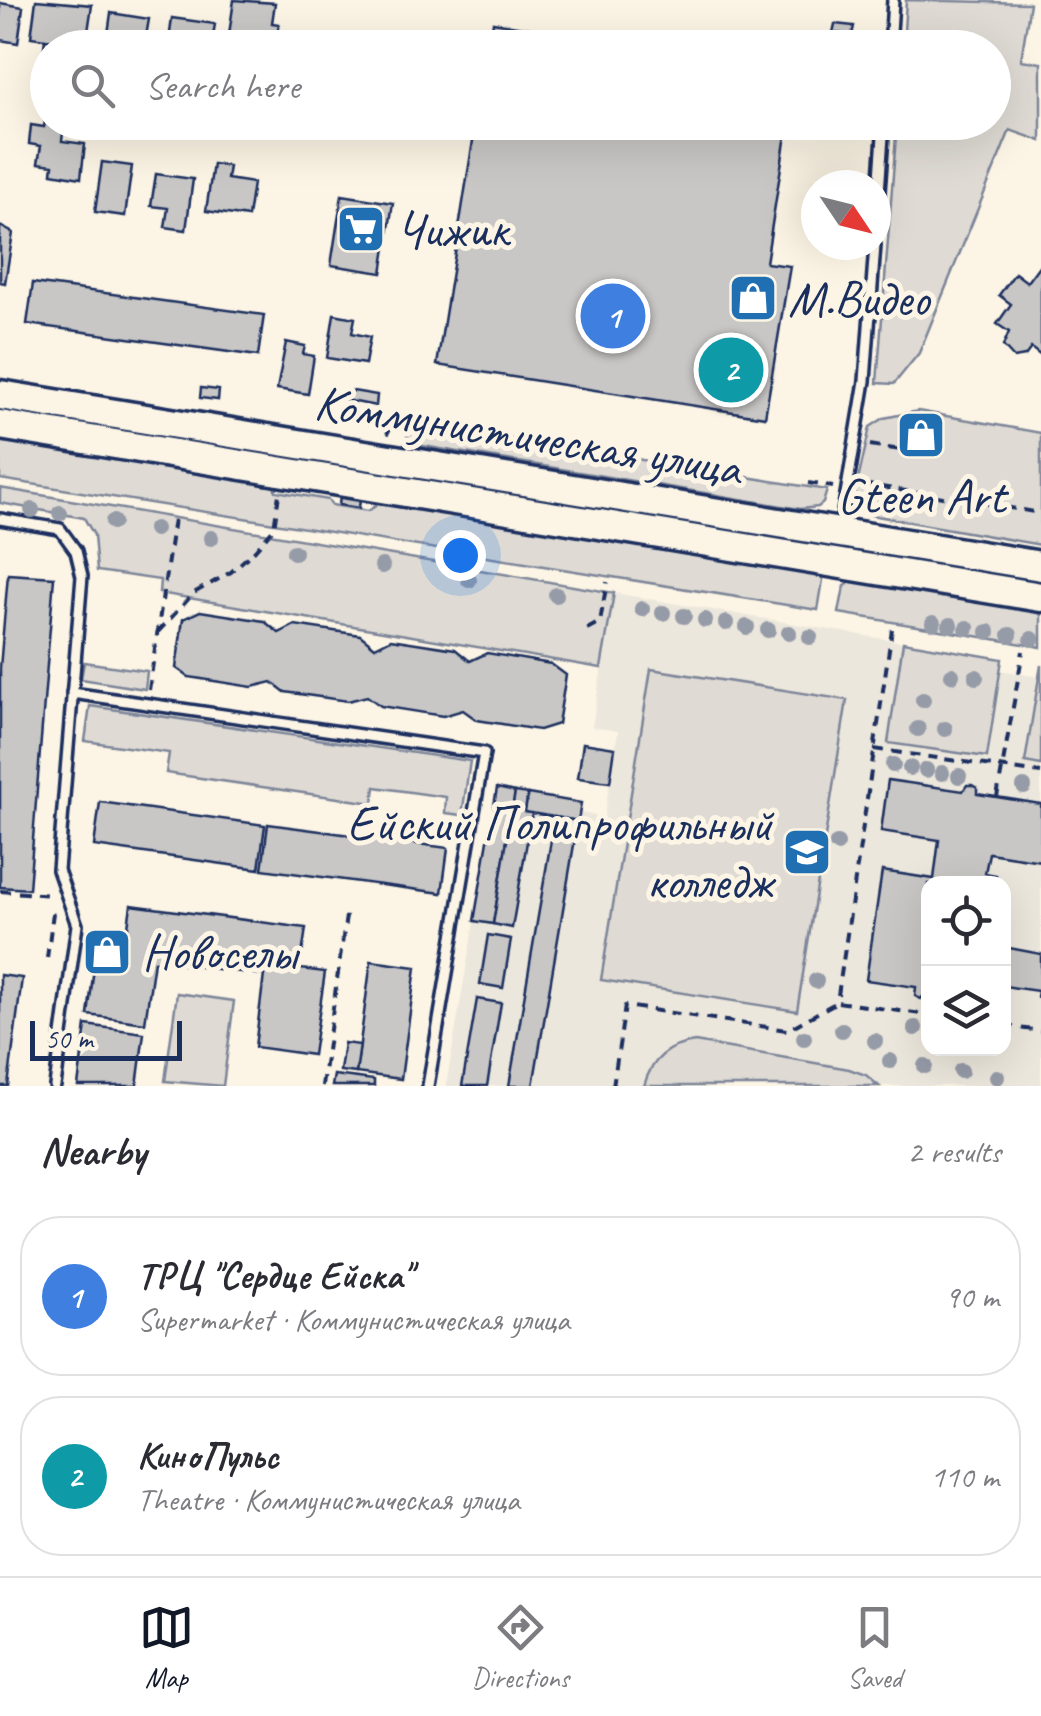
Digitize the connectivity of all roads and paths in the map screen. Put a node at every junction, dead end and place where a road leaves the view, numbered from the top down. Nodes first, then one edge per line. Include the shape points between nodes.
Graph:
1 (893, 0) edge
2 (891, 30) edge
3 (883, 140) edge
4 (881, 170) edge
5 (874, 260) edge
6 (0, 395) edge
7 (404, 416) dead end
8 (0, 426) edge
9 (383, 440) dead end
10 (854, 443) junction
11 (925, 454) dead end
12 (808, 482) dead end
13 (848, 482) junction
14 (834, 487) dead end
15 (280, 488) dead end
16 (175, 512) dead end
17 (1041, 513) edge
18 (0, 519) edge
19 (839, 532) junction
20 (1041, 566) edge
21 (607, 582) dead end
22 (1041, 596) edge
23 (587, 629) dead end
24 (892, 629) dead end
25 (158, 632) junction
26 (1023, 651) dead end
27 (72, 693) junction
28 (147, 704) junction
29 (874, 749) junction
30 (1002, 768) junction
31 (1041, 774) edge
32 (998, 797) dead end
33 (58, 870) junction
34 (0, 891) edge
35 (56, 896) junction
36 (347, 909) dead end
37 (47, 958) dead end
38 (837, 1002) junction
39 (921, 1014) edge
40 (1011, 1027) edge
41 (1041, 1031) edge
42 (55, 1086) edge
43 (322, 1086) edge
44 (428, 1086) edge
45 (613, 1086) edge

1 - 2 lane
3 - 4 lane
5 - 10 lane
6 - 19 main road, Коммунистическая улица
7 - 9 path via 397,415
8 - 22 main road, Коммунистическая улица
10 - 11 path
10 - 13 lane
12 - 14 path
13 - 17 path
13 - 19 lane
15 - 25 path via 274,528 239,565 186,600
16 - 25 path
18 - 27 lane via 57,528 76,551 82,576
19 - 20 main road, Коммунистическая улица
21 - 23 path via 600,622
24 - 29 path
25 - 28 path
26 - 30 path
27 - 28 lane
27 - 33 lane
28 - 44 lane via 484,753
29 - 30 path
29 - 38 path
30 - 31 path
30 - 32 path
33 - 35 path
33 - 42 lane via 77,925
34 - 35 path
35 - 37 path
36 - 43 path
38 - 39 path
38 - 45 path via 787,1030 625,1006
40 - 41 path

